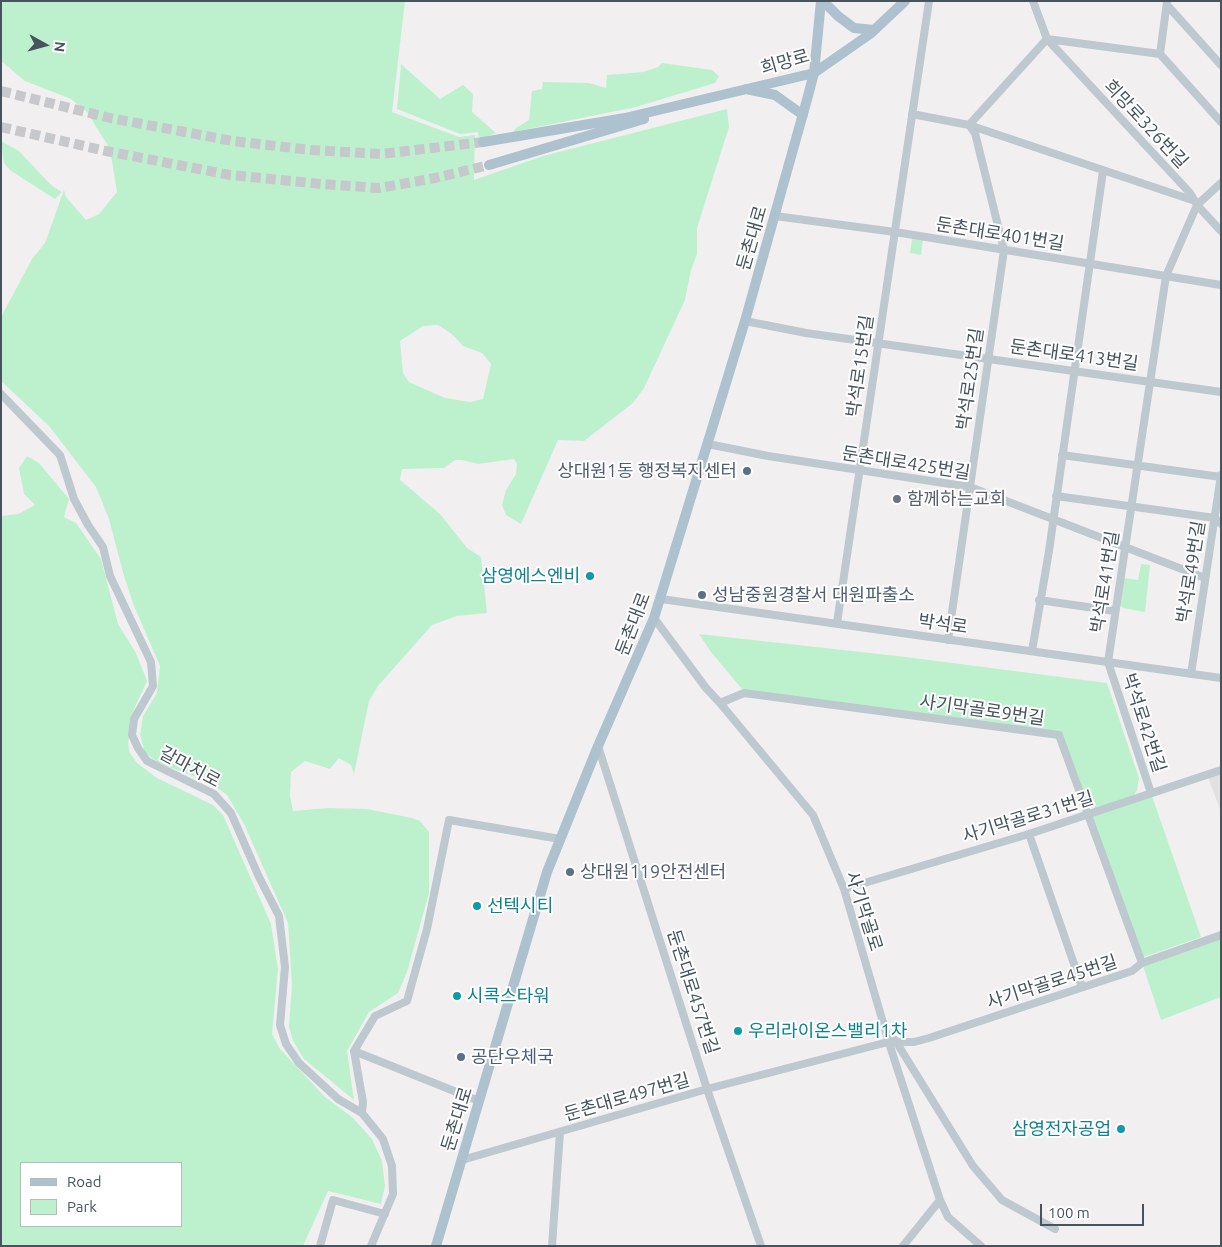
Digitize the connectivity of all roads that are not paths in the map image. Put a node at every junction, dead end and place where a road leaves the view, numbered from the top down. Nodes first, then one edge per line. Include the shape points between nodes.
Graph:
1 (822, 1) edge
2 (904, 1) edge
3 (928, 1) edge
4 (1033, 1) edge
5 (1167, 3) edge
6 (874, 30) junction
7 (1047, 39) junction
8 (1160, 54) junction
9 (1221, 65) edge
10 (814, 73) junction
11 (746, 89) junction
12 (682, 104) junction
13 (912, 114) junction
14 (803, 115) junction
15 (1221, 122) edge
16 (969, 125) junction
17 (483, 142) tunnel mouth
18 (488, 165) tunnel mouth
19 (1103, 171) junction
20 (1221, 183) edge
21 (1196, 203) junction
22 (775, 216) junction
23 (1221, 231) edge
24 (895, 232) junction
25 (1004, 250) junction
26 (1090, 263) junction
27 (1166, 276) junction
28 (1221, 285) edge
29 (745, 321) junction
30 (878, 342) junction
31 (988, 358) junction
32 (1074, 371) junction
33 (1151, 382) junction
34 (1221, 392) edge
35 (1, 394) edge
36 (708, 444) junction
37 (1062, 455) junction
38 (1138, 466) junction
39 (860, 471) junction
40 (1221, 476) edge
41 (970, 487) junction
42 (1056, 496) junction
43 (1132, 507) junction
44 (1053, 519) junction
45 (1218, 521) edge
46 (1125, 547) junction
47 (1205, 578) junction
48 (661, 598) junction
49 (1039, 600) junction
50 (1114, 610) junction
51 (654, 618) junction
52 (837, 623) junction
53 (948, 640) junction
54 (1032, 651) junction
55 (1108, 662) junction
56 (1191, 674) junction
57 (1221, 678) edge
58 (720, 703) junction
59 (598, 746) junction
60 (1221, 770) edge
61 (1151, 793) junction
62 (1089, 814) junction
63 (1029, 834) junction
64 (560, 839) junction
65 (844, 890) junction
66 (1221, 936) edge
67 (1142, 963) junction
68 (1082, 987) junction
69 (892, 1041) junction
70 (354, 1051) junction
71 (707, 1089) junction
72 (479, 1101) junction
73 (362, 1113) junction
74 (560, 1132) junction
75 (462, 1160) junction
76 (940, 1200) junction
77 (385, 1214) junction
78 (1055, 1229) dead end
79 (320, 1246) edge
80 (371, 1246) edge
81 (436, 1246) edge
82 (552, 1246) edge
83 (761, 1246) edge
84 (903, 1246) edge
85 (981, 1246) edge

1 - 6 main road via 854,28
1 - 10 main road, 둔촌대로
2 - 6 main road, 희망로
3 - 13 street, 박석로15번길
4 - 7 street, 희망로326번길
5 - 8 street
5 - 9 street
6 - 10 main road, 희망로
7 - 8 street
7 - 16 street
7 - 21 street, 희망로326번길
8 - 15 street
10 - 11 main road, 희망로
10 - 14 main road, 둔촌대로
11 - 12 main road, 희망로
11 - 14 main road via 775,96
12 - 17 main road, 희망로 via 625,118
12 - 18 main road, 희망로 via 631,124
13 - 16 street
13 - 24 street, 박석로15번길
14 - 22 main road, 둔촌대로
16 - 19 street
16 - 25 street, 박석로25번길 via 975,133
19 - 21 street
19 - 26 street
20 - 21 street
21 - 23 street, 희망로326번길
21 - 27 street, 박석로41번길
22 - 24 street, 둔촌대로401번길
22 - 29 main road, 둔촌대로
24 - 25 street, 둔촌대로401번길
24 - 30 street, 박석로15번길
25 - 26 street, 둔촌대로401번길
25 - 31 street, 박석로25번길
26 - 27 street, 둔촌대로401번길
26 - 32 street
27 - 28 street, 둔촌대로401번길
27 - 33 street, 박석로41번길
29 - 30 street, 둔촌대로413번길
29 - 36 main road, 둔촌대로
30 - 31 street, 둔촌대로413번길
30 - 39 street, 박석로15번길
31 - 32 street, 둔촌대로413번길
31 - 41 street, 박석로25번길
32 - 33 street, 둔촌대로413번길
32 - 37 street
33 - 34 street, 둔촌대로413번길
33 - 38 street, 박석로41번길
35 - 73 street, 갈마치로 via 60,455 74,499 104,547 110,576 151,662 153,686 134,719 132,735 138,748 147,761 214,794 231,812 258,877 279,916 285,967 280,1025 286,1044 322,1086
36 - 39 street, 둔촌대로425번길
36 - 48 main road, 둔촌대로
37 - 38 street
37 - 42 street
38 - 40 street
38 - 43 street, 박석로41번길
39 - 41 street, 둔촌대로425번길
39 - 52 street, 박석로15번길
40 - 45 street, 박석로49번길
41 - 44 street, 둔촌대로425번길
41 - 53 street, 박석로25번길
42 - 43 street
42 - 44 street
43 - 45 street
43 - 46 street, 박석로41번길
44 - 46 street, 둔촌대로425번길
44 - 49 street
45 - 47 street, 박석로49번길
46 - 47 street, 둔촌대로425번길
46 - 50 street, 박석로41번길
47 - 56 street, 박석로49번길
48 - 51 main road, 둔촌대로
48 - 52 street, 박석로
49 - 50 street
49 - 54 street
50 - 55 street, 박석로41번길
51 - 58 street, 사기막골로
51 - 59 main road, 둔촌대로
52 - 53 street, 박석로
53 - 54 street, 박석로
54 - 55 street, 박석로
55 - 56 street, 박석로
55 - 61 street, 박석로42번길
56 - 57 street, 박석로
58 - 62 street, 사기막골로9번길 via 744,694 1059,735
58 - 65 street, 사기막골로 via 813,815
59 - 64 main road, 둔촌대로
59 - 71 street, 둔촌대로457번길
60 - 61 street, 사기막골로31번길
61 - 62 street, 사기막골로31번길
62 - 63 street, 사기막골로31번길
62 - 67 street, 사기막골로9번길
63 - 65 street, 사기막골로31번길
63 - 68 street
64 - 70 street via 449,820 427,929 407,1001 375,1016
64 - 72 main road, 둔촌대로 via 547,872
65 - 69 street, 사기막골로
66 - 67 street, 사기막골로45번길
67 - 68 street, 사기막골로45번길 via 1132,971
68 - 69 street, 사기막골로45번길 via 914,1042
69 - 71 street, 둔촌대로497번길
69 - 76 street, 사기막골로
69 - 78 street via 974,1166 1002,1200
70 - 72 street
70 - 73 street
71 - 74 street, 둔촌대로497번길
71 - 83 street, 둔촌대로457번길
72 - 75 main road, 둔촌대로
73 - 77 street, 갈마치로 via 383,1139 392,1166 393,1194
74 - 75 street, 둔촌대로497번길
74 - 82 street
75 - 81 main road, 둔촌대로
76 - 84 street
76 - 85 street, 사기막골로 via 948,1217
77 - 79 street via 333,1200
77 - 80 street, 갈마치로

